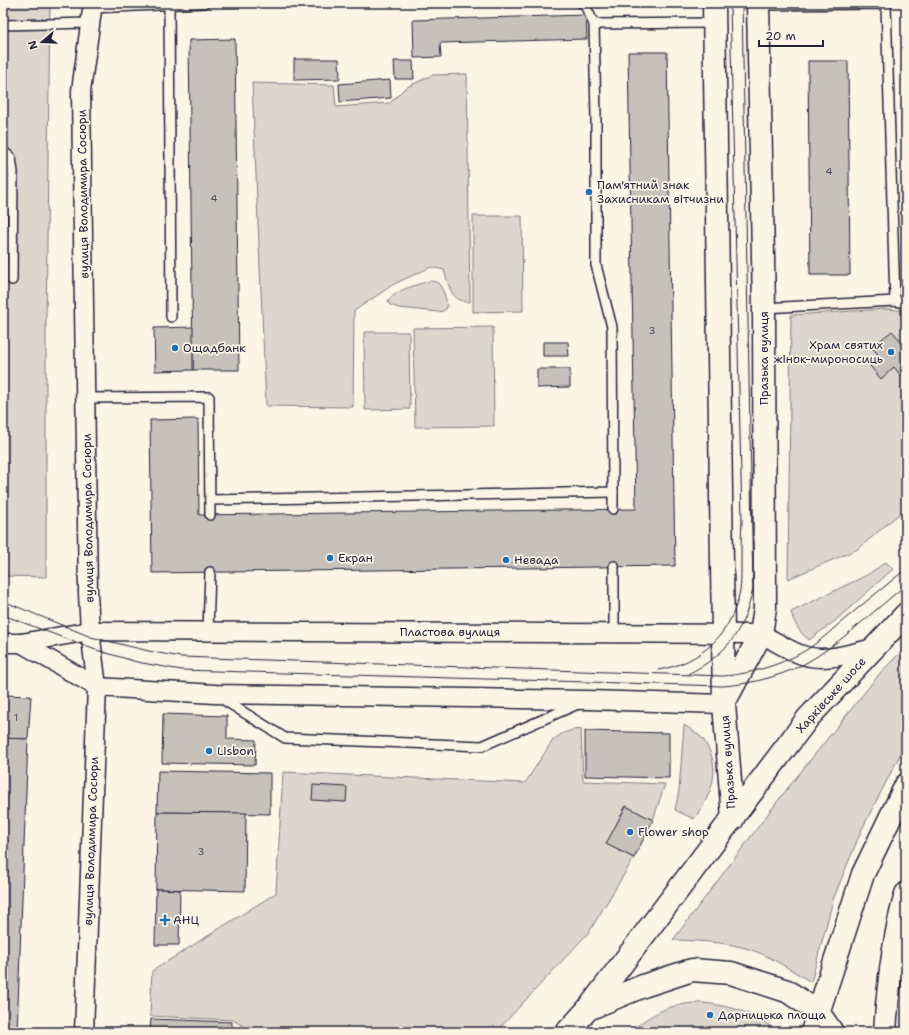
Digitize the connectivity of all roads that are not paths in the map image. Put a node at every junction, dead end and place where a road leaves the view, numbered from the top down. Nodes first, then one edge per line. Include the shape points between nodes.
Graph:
1 (204, 3) edge
2 (582, 3) edge
3 (169, 4) junction
4 (758, 4) edge
5 (91, 11) edge
6 (714, 13) edge
7 (594, 24) junction
8 (3, 25) edge
9 (3, 151) edge
10 (12, 280) dead end
11 (895, 301) junction
12 (906, 303) edge
13 (764, 308) junction
14 (171, 317) dead end
15 (86, 398) junction
16 (613, 492) junction
17 (210, 500) junction
18 (613, 509) dead end
19 (210, 515) dead end
20 (614, 566) dead end
21 (210, 572) dead end
22 (906, 614) edge
23 (90, 631) junction
24 (208, 631) junction
25 (614, 633) junction
26 (722, 634) junction
27 (761, 634) junction
28 (3, 642) edge
29 (21, 643) junction
30 (873, 648) junction
31 (97, 687) junction
32 (215, 694) junction
33 (587, 700) junction
34 (724, 704) junction
35 (906, 785) edge
36 (733, 819) junction
37 (906, 894) edge
38 (588, 1009) junction
39 (816, 1025) edge
40 (84, 1032) edge
41 (567, 1032) edge
42 (832, 1032) edge
43 (885, 1032) edge

1 - 3 lane
2 - 7 lane
3 - 5 lane
3 - 14 lane
4 - 11 lane via 886,4
4 - 13 main road, Празька вулиця
5 - 8 lane
5 - 15 street, вулиця Володимира Сосюри via 81,91
6 - 7 lane
6 - 26 main road, Празька вулиця
7 - 16 lane via 596,265 612,327
9 - 10 lane via 11,158 13,172
11 - 12 lane
11 - 13 lane
13 - 27 main road, Празька вулиця via 765,608
15 - 17 lane via 209,397
15 - 23 street, вулиця Володимира Сосюри
16 - 17 lane
16 - 18 lane
17 - 19 lane
20 - 25 lane
21 - 24 lane
22 - 30 main road, Харківське шосе
23 - 24 street, Пластова вулиця
23 - 29 street, Пластова вулиця
23 - 31 street, вулиця Володимира Сосюри
24 - 25 street, Пластова вулиця
25 - 26 street, Пластова вулиця
26 - 27 street, Пластова вулиця
26 - 34 main road, Празька вулиця
27 - 30 street, Пластова вулиця via 798,654 815,658 837,657
27 - 34 main road, Празька вулиця
28 - 29 street, Пластова вулиця
29 - 31 street, Пластова вулиця
30 - 36 main road, Харківське шосе via 808,718
31 - 32 street, Пластова вулиця
31 - 40 street, вулиця Володимира Сосюри
32 - 33 street, Пластова вулиця
32 - 33 lane via 285,738 482,746
33 - 34 street, Пластова вулиця
34 - 36 main road, Празька вулиця
35 - 39 main road via 863,874
36 - 38 main road
37 - 43 main road via 895,944
38 - 39 main road via 692,970 731,973 787,991
38 - 41 main road
39 - 42 main road

